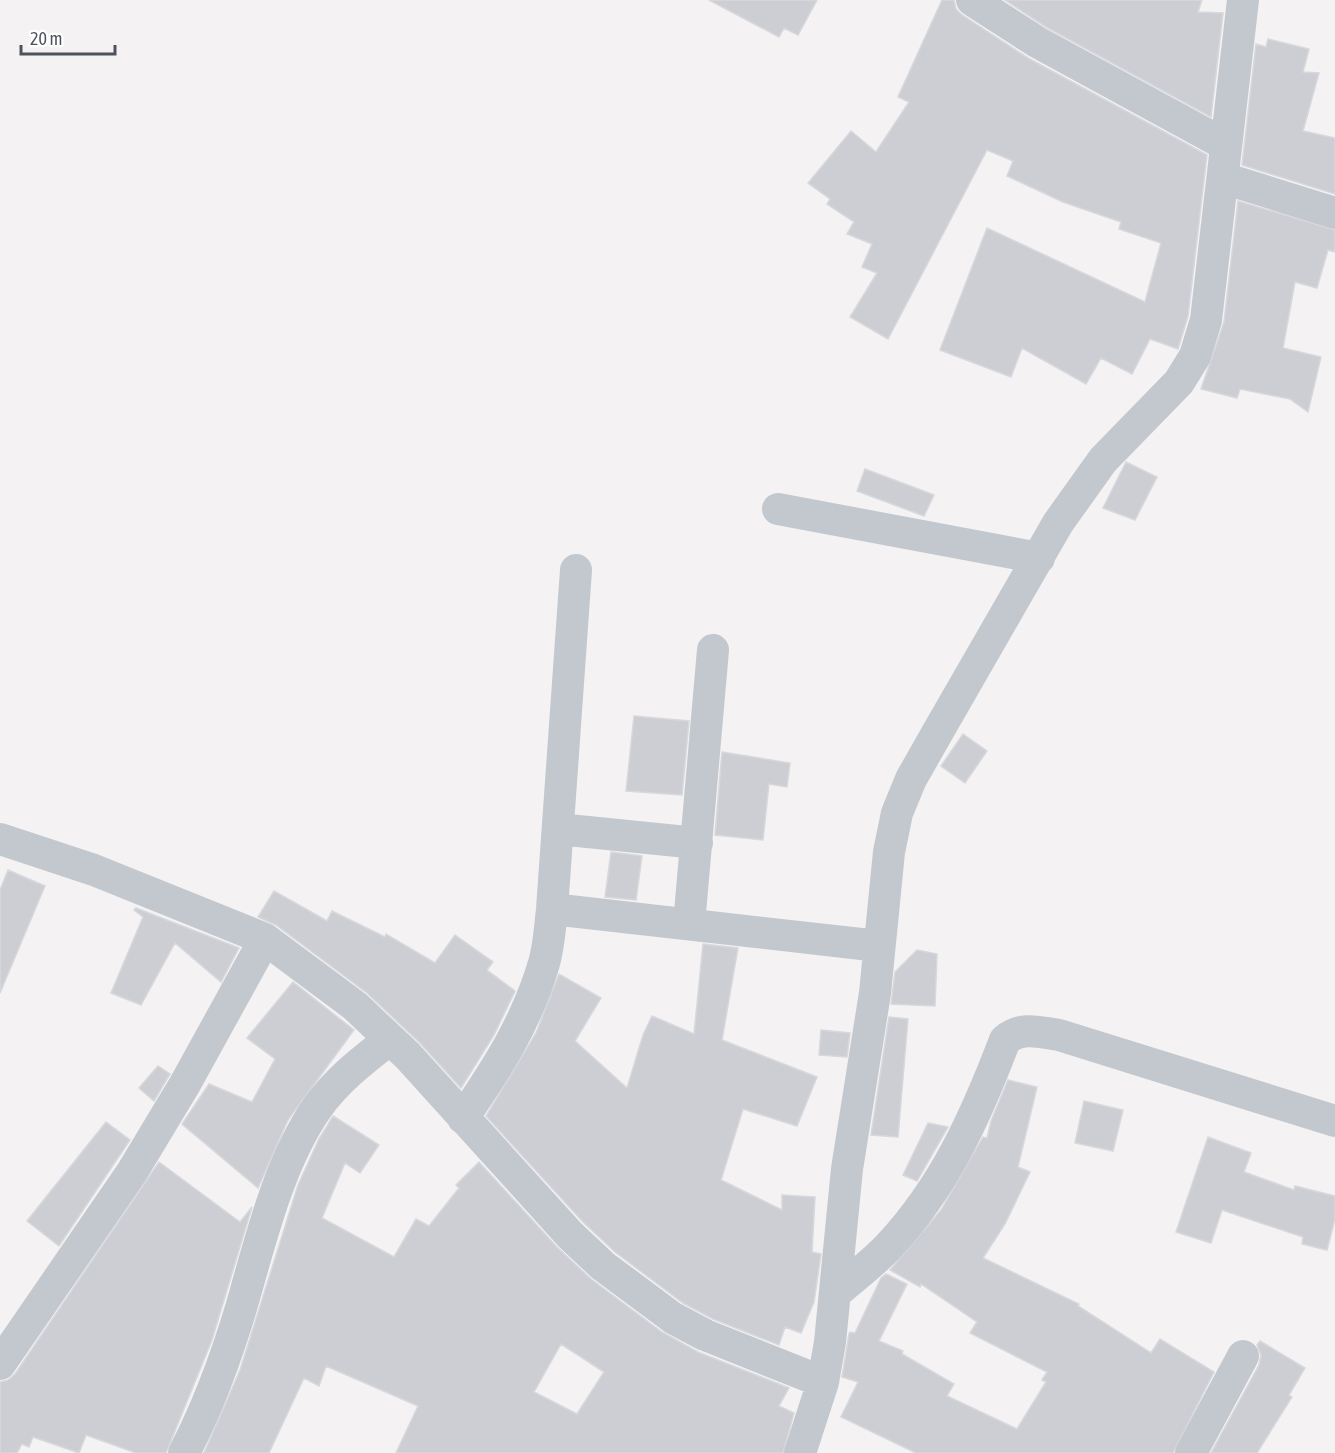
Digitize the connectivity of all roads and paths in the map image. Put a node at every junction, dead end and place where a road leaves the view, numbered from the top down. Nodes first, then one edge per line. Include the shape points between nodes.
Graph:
1 (972, 0) edge
2 (1243, 0) edge
3 (1226, 145) junction
4 (1223, 178) junction
5 (1335, 213) edge
6 (778, 509) dead end
7 (1032, 569) junction
8 (576, 570) dead end
9 (713, 650) dead end
10 (558, 829) junction
11 (0, 839) edge
12 (697, 843) junction
13 (552, 909) junction
14 (689, 924) junction
15 (265, 939) junction
16 (879, 946) junction
17 (390, 1039) junction
18 (463, 1118) junction
19 (1335, 1121) edge
20 (837, 1292) junction
21 (1243, 1356) dead end
22 (0, 1364) edge
23 (823, 1382) junction
24 (807, 1450) edge
25 (184, 1453) edge
26 (1191, 1453) edge

1 - 3 street via 1037,42
2 - 3 street
3 - 4 street
4 - 5 street
4 - 7 street via 1206,320 1195,356 1179,382 1148,410 1089,478
6 - 7 street
7 - 16 street via 911,779 897,813
8 - 10 street
9 - 12 street
10 - 12 street
10 - 13 street
11 - 15 street via 94,870
12 - 14 street
13 - 14 street
13 - 18 street via 544,961 530,1005 503,1060
14 - 16 street
15 - 17 street via 355,1006
15 - 22 street via 132,1172
16 - 20 street via 847,1168
17 - 18 street
17 - 25 street via 342,1078 316,1109 290,1160 270,1207 203,1418
18 - 23 street via 570,1235 638,1293 705,1335
19 - 20 street via 1059,1035 1032,1030 1015,1032 1005,1040 975,1116 948,1169 888,1247
20 - 23 street
21 - 26 street
23 - 24 street

